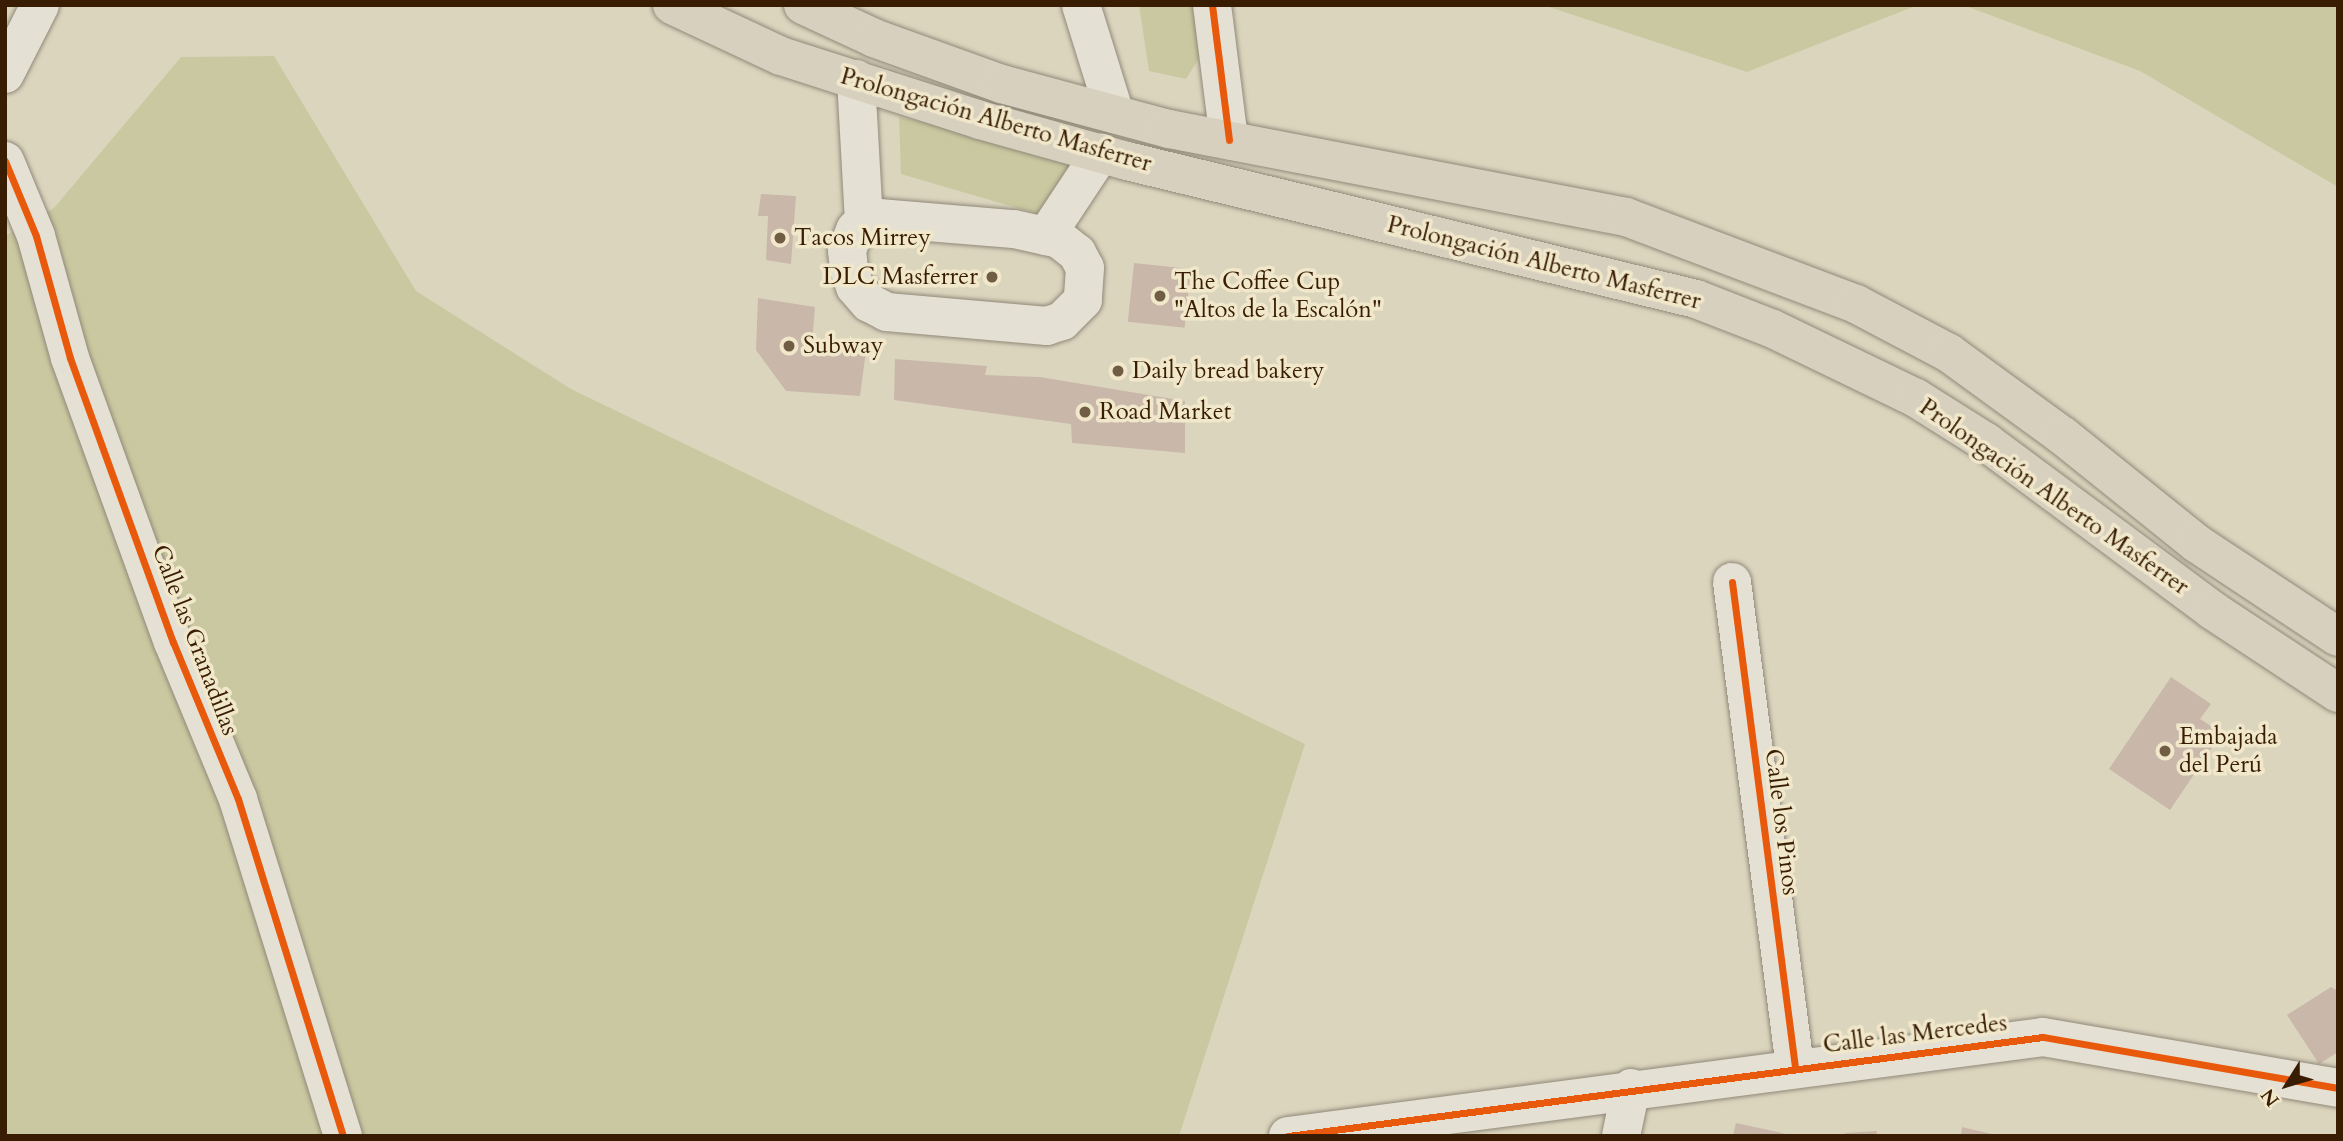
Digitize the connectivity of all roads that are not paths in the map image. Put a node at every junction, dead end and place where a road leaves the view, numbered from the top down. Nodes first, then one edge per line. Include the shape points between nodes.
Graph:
1 (40, 5) edge
2 (672, 5) edge
3 (803, 5) edge
4 (1081, 5) edge
5 (1212, 5) edge
6 (5, 74) edge
7 (856, 79) junction
8 (1115, 114) junction
9 (1229, 140) junction
10 (1101, 153) junction
11 (5, 161) edge
12 (864, 221) junction
13 (1046, 236) junction
14 (1732, 582) dead end
15 (2338, 637) edge
16 (2338, 693) edge
17 (1795, 1068) junction
18 (1631, 1088) junction
19 (2338, 1088) edge
20 (342, 1136) edge
21 (1288, 1136) edge
22 (1621, 1136) edge

1 - 6 street
2 - 7 main road, Prolongación Alberto Masferrer via 781,56
3 - 8 main road, Prolongación Alberto Masferrer via 874,38 1002,84
4 - 8 street
5 - 9 street
7 - 10 main road, Prolongación Alberto Masferrer
7 - 12 street
8 - 9 main road, Prolongación Alberto Masferrer
9 - 15 main road, Prolongación Alberto Masferrer via 1626,217 1856,304 1949,353 2063,436 2196,543
10 - 13 street
10 - 16 main road, Prolongación Alberto Masferrer via 1696,299 1842,359 1986,442 2212,610
11 - 20 street, Calle las Granadillas via 36,236 70,358 168,629 237,799
12 - 13 street via 1014,229
12 - 13 street via 855,230 848,250 855,287 869,303 887,312 1047,326 1072,313 1083,300 1087,285 1077,253 1059,239
14 - 17 street, Calle los Pinos
17 - 18 street, Calle las Mercedes
17 - 19 street, Calle las Mercedes via 2043,1037
18 - 21 street, Calle las Mercedes
18 - 22 street

